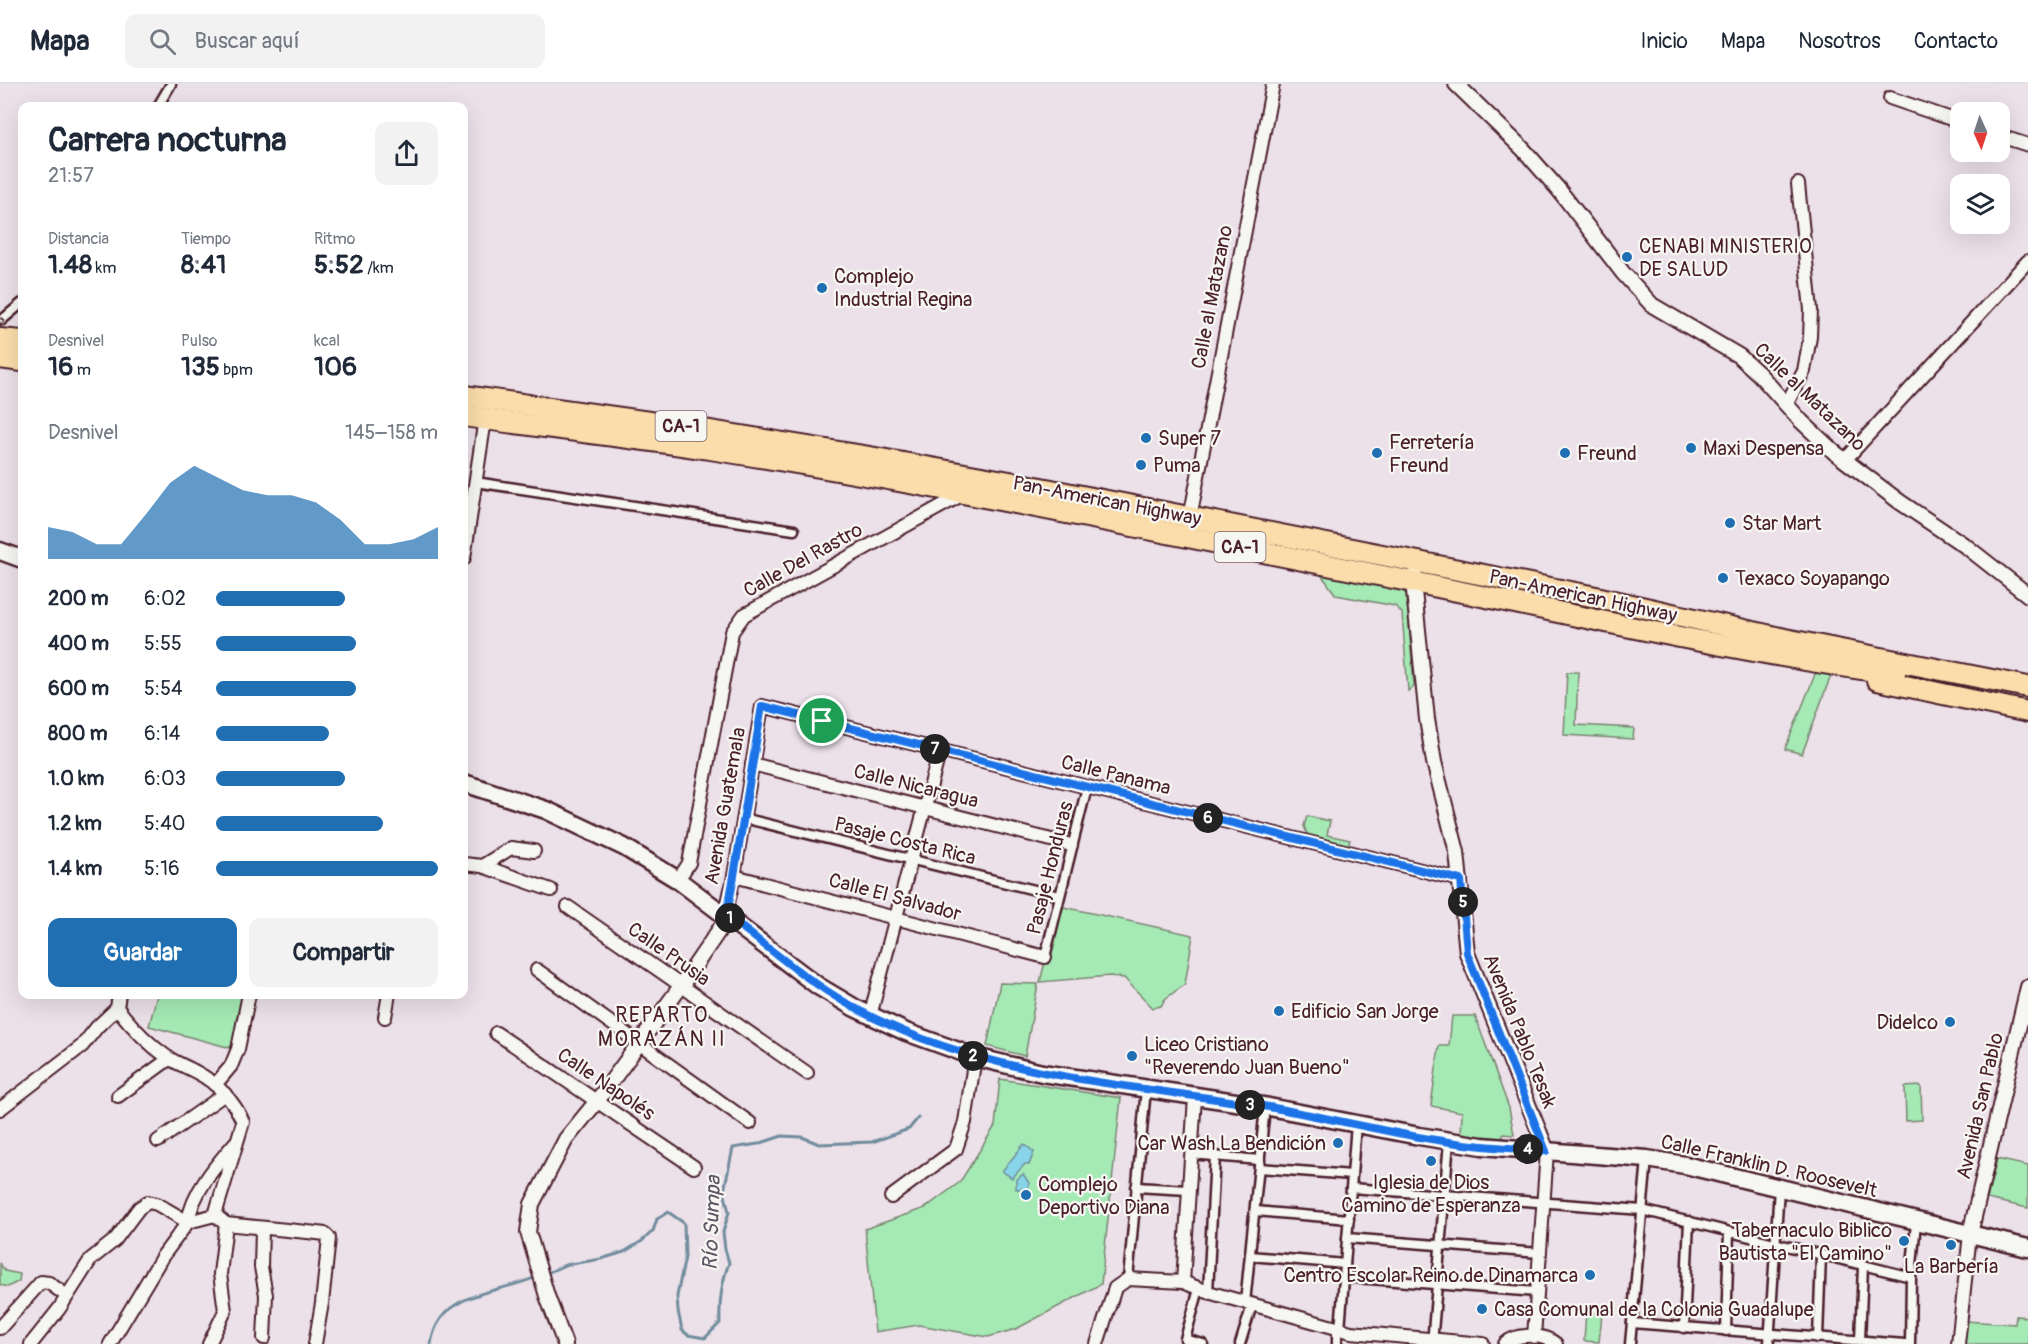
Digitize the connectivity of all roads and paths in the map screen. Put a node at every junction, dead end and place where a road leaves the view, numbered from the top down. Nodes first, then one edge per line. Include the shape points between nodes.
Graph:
1 (171, 84) edge
2 (1273, 84) edge
3 (1456, 84) edge
4 (1890, 98) dead end
5 (160, 102) edge
6 (1950, 119) edge
7 (2010, 140) edge
8 (2028, 146) edge
9 (1798, 184) dead end
10 (2028, 261) edge
11 (18, 308) edge
12 (1, 329) edge
13 (18, 339) edge
14 (0, 358) edge
15 (18, 360) edge
16 (468, 397) edge
17 (1786, 405) junction
18 (468, 417) edge
19 (484, 419) junction
20 (1845, 460) junction
21 (864, 465) junction
22 (894, 471) junction
23 (475, 482) junction
24 (966, 493) junction
25 (999, 500) junction
26 (1190, 518) junction
27 (468, 530) edge
28 (794, 530) dead end
29 (0, 551) edge
30 (18, 558) edge
31 (1417, 572) junction
32 (1567, 591) junction
33 (2028, 595) edge
34 (1596, 597) junction
35 (1562, 613) junction
36 (1589, 619) junction
37 (1818, 663) junction
38 (2023, 688) edge
39 (762, 706) joint
40 (2028, 712) edge
41 (940, 750) junction
42 (752, 764) junction
43 (468, 784) edge
44 (1087, 787) junction
45 (925, 808) junction
46 (743, 818) junction
47 (1071, 845) junction
48 (534, 851) dead end
49 (911, 860) junction
50 (468, 864) edge
51 (482, 866) junction
52 (734, 876) junction
53 (678, 880) junction
54 (1461, 880) junction
55 (551, 890) dead end
56 (1059, 896) junction
57 (568, 907) dead end
58 (725, 914) junction
59 (896, 917) junction
60 (1045, 957) joint
61 (537, 970) dead end
62 (681, 986) junction
63 (2028, 987) edge
64 (118, 999) edge
65 (248, 999) edge
66 (388, 999) edge
67 (117, 1008) junction
68 (870, 1016) junction
69 (385, 1017) dead end
70 (496, 1033) dead end
71 (639, 1043) junction
72 (975, 1057) junction
73 (169, 1059) junction
74 (807, 1073) dead end
75 (215, 1085) junction
76 (1146, 1089) junction
77 (225, 1094) junction
78 (118, 1096) dead end
79 (1194, 1097) junction
80 (597, 1101) junction
81 (1265, 1107) junction
82 (0, 1109) edge
83 (750, 1123) dead end
84 (1356, 1124) junction
85 (240, 1138) junction
86 (158, 1141) dead end
87 (1449, 1141) junction
88 (1546, 1151) junction
89 (1190, 1154) junction
90 (1215, 1156) junction
91 (1647, 1159) junction
92 (1259, 1164) junction
93 (694, 1167) dead end
94 (1352, 1175) junction
95 (1136, 1187) junction
96 (1351, 1188) junction
97 (1779, 1188) junction
98 (1188, 1190) junction
99 (1445, 1195) junction
100 (891, 1197) dead end
101 (1543, 1203) junction
102 (1642, 1210) junction
103 (1254, 1211) junction
104 (215, 1215) junction
105 (1349, 1219) junction
106 (1689, 1221) junction
107 (188, 1222) junction
108 (1916, 1222) junction
109 (226, 1224) junction
110 (262, 1229) junction
111 (1729, 1232) junction
112 (1970, 1234) junction
113 (1347, 1238) junction
114 (1775, 1243) junction
115 (1441, 1245) junction
116 (2028, 1248) edge
117 (1540, 1253) junction
118 (1821, 1255) junction
119 (1250, 1256) junction
120 (1345, 1264) junction
121 (1863, 1266) junction
122 (1911, 1277) junction
123 (1344, 1278) junction
124 (1128, 1279) junction
125 (1183, 1282) junction
126 (1437, 1285) junction
127 (1203, 1290) junction
128 (1537, 1292) junction
129 (67, 1296) junction
130 (1248, 1304) junction
131 (1632, 1323) junction
132 (0, 1328) edge
133 (1684, 1328) junction
134 (1339, 1329) junction
135 (1726, 1331) junction
136 (1534, 1337) junction
137 (264, 1338) dead end
138 (1818, 1338) junction
139 (1769, 1339) edge
140 (1860, 1340) junction
141 (1432, 1342) edge
142 (31, 1344) edge
143 (110, 1344) edge
144 (208, 1344) edge
145 (315, 1344) edge
146 (565, 1344) edge
147 (1097, 1344) edge
148 (1203, 1344) edge
149 (1240, 1344) edge
150 (1336, 1344) edge
151 (1483, 1344) edge
152 (1505, 1344) edge
153 (1556, 1344) edge
154 (1630, 1344) edge
155 (1904, 1344) edge
156 (1910, 1344) edge
157 (1958, 1344) edge

1 - 5 street
2 - 26 street, Calle al Matazano
3 - 17 street, Calle al Matazano via 1537,165 1652,305 1739,356
4 - 6 street
7 - 8 street
9 - 17 street via 1810,337 1804,371
10 - 20 street
11 - 12 street
12 - 13 highway
14 - 15 highway
16 - 21 highway, Pan-American Highway / CA-1 via 663,424
17 - 20 street, Calle al Matazano
18 - 19 highway, Pan-American Highway / CA-1
19 - 21 highway, Pan-American Highway / CA-1
19 - 23 street
20 - 33 street, Calle al Matazano
21 - 22 highway, Pan-American Highway / CA-1
22 - 24 highway, Pan-American Highway / CA-1
22 - 26 highway, Pan-American Highway / CA-1 via 1021,484
23 - 27 street
23 - 28 street
24 - 25 highway, Pan-American Highway / CA-1
24 - 53 street, Calle Del Rastro via 744,615 732,632 689,863
25 - 26 highway via 1023,497 1173,527 1183,526
25 - 31 highway, Pan-American Highway / CA-1
26 - 31 highway, Pan-American Highway / CA-1
29 - 30 main road
31 - 32 highway, Pan-American Highway / CA-1
31 - 35 highway, Pan-American Highway / CA-1
31 - 54 street, Avenida Pablo Tesak via 1427,719
32 - 34 highway, Pan-American Highway / CA-1
32 - 35 highway via 1575,598 1575,605 1572,611
34 - 36 highway via 1581,605
34 - 38 highway, Pan-American Highway / CA-1 via 1785,639 1840,644
35 - 36 highway, Pan-American Highway / CA-1
36 - 37 highway, Pan-American Highway / CA-1
37 - 38 highway, Pan-American Highway / CA-1
37 - 40 highway via 1834,671
39 - 41 street, Calle Panama
39 - 42 street, Avenida Guatemala
41 - 44 street, Calle Panama
41 - 45 street
42 - 45 street, Calle Nicaragua
42 - 46 street, Avenida Guatemala
43 - 53 main road, Calle Franklin D. Roosevelt via 546,810 624,847
44 - 47 street, Pasaje Honduras
44 - 54 street, Calle Panama
45 - 47 street, Calle Nicaragua
45 - 49 street
46 - 49 street, Pasaje Costa Rica
46 - 52 street, Avenida Guatemala
47 - 56 street, Pasaje Honduras
48 - 51 street via 511,848
49 - 56 street, Pasaje Costa Rica
49 - 59 street
50 - 51 street
51 - 55 street
52 - 58 street, Avenida Guatemala
52 - 59 street, Calle El Salvador
53 - 58 main road, Calle Franklin D. Roosevelt
54 - 88 street, Avenida Pablo Tesak via 1467,953
56 - 60 street, Pasaje Honduras
57 - 62 street, Calle Prusia
58 - 62 street
58 - 68 main road, Calle Franklin D. Roosevelt via 818,986
59 - 60 street, Calle El Salvador
59 - 68 street
61 - 71 street
62 - 71 street
62 - 74 street, Calle Prusia
63 - 112 street, Avenida San Pablo
64 - 67 street
65 - 75 street via 238,1049 231,1066
66 - 69 street
67 - 73 street via 134,1030
67 - 82 street via 82,1046
68 - 72 main road, Calle Franklin D. Roosevelt
70 - 80 street, Calle Napolés
71 - 80 street
71 - 83 street
72 - 76 main road, Calle Franklin D. Roosevelt
72 - 100 street via 965,1122 956,1149
73 - 75 street
73 - 78 street
75 - 77 street
76 - 79 main road, Calle Franklin D. Roosevelt
76 - 95 street
77 - 85 street via 243,1122
77 - 86 street
79 - 81 main road, Calle Franklin D. Roosevelt
79 - 89 street
80 - 93 street, Calle Napolés
80 - 146 street via 566,1139 532,1203 528,1232
81 - 84 main road, Calle Franklin D. Roosevelt
81 - 92 street
84 - 87 main road, Calle Franklin D. Roosevelt
84 - 94 street
85 - 104 street
85 - 107 street via 204,1184 190,1209
87 - 88 main road, Calle Franklin D. Roosevelt
87 - 99 street
88 - 91 main road, Calle Franklin D. Roosevelt
88 - 101 street, Avenida Pablo Tesak
89 - 90 street
89 - 98 street
90 - 92 street
90 - 127 street
91 - 97 main road, Calle Franklin D. Roosevelt
91 - 102 street
92 - 94 street
92 - 103 street
94 - 96 street
95 - 98 street
95 - 124 street
96 - 99 street
96 - 105 street
97 - 108 main road, Calle Franklin D. Roosevelt
97 - 114 street
98 - 125 street
99 - 101 street
99 - 115 street
101 - 102 street
101 - 117 street, Avenida Pablo Tesak
102 - 106 street
102 - 131 street
103 - 105 street
103 - 119 street
104 - 107 street
104 - 109 street
105 - 113 street
106 - 111 street
106 - 133 street
107 - 129 street via 148,1202 91,1259
107 - 143 street via 162,1257
108 - 112 main road, Calle Franklin D. Roosevelt
108 - 122 street
109 - 110 street
109 - 144 street via 220,1274 225,1311
110 - 137 street
110 - 145 street via 325,1234 329,1238
111 - 114 street
111 - 135 street
112 - 116 main road, Calle Franklin D. Roosevelt
112 - 157 street
113 - 115 street
113 - 120 street
114 - 118 street
114 - 139 street
115 - 117 street
115 - 126 street
117 - 128 street, Avenida Pablo Tesak
118 - 121 street
118 - 138 street
119 - 120 street
119 - 130 street
120 - 123 street
121 - 122 street
121 - 140 street
122 - 156 street
123 - 126 street
123 - 134 street
124 - 125 street
124 - 147 street via 1115,1288
125 - 127 street
126 - 128 street
126 - 141 street
127 - 130 street
127 - 148 street via 1185,1339
128 - 136 street, Avenida Pablo Tesak
129 - 132 street via 41,1282
129 - 142 street
130 - 134 street
130 - 149 street
131 - 133 street
131 - 154 street
133 - 135 street
134 - 141 street
134 - 150 street
135 - 139 street
136 - 152 street via 1515,1337
136 - 153 street via 1548,1338
138 - 139 street
138 - 140 street
140 - 155 street
141 - 151 street

